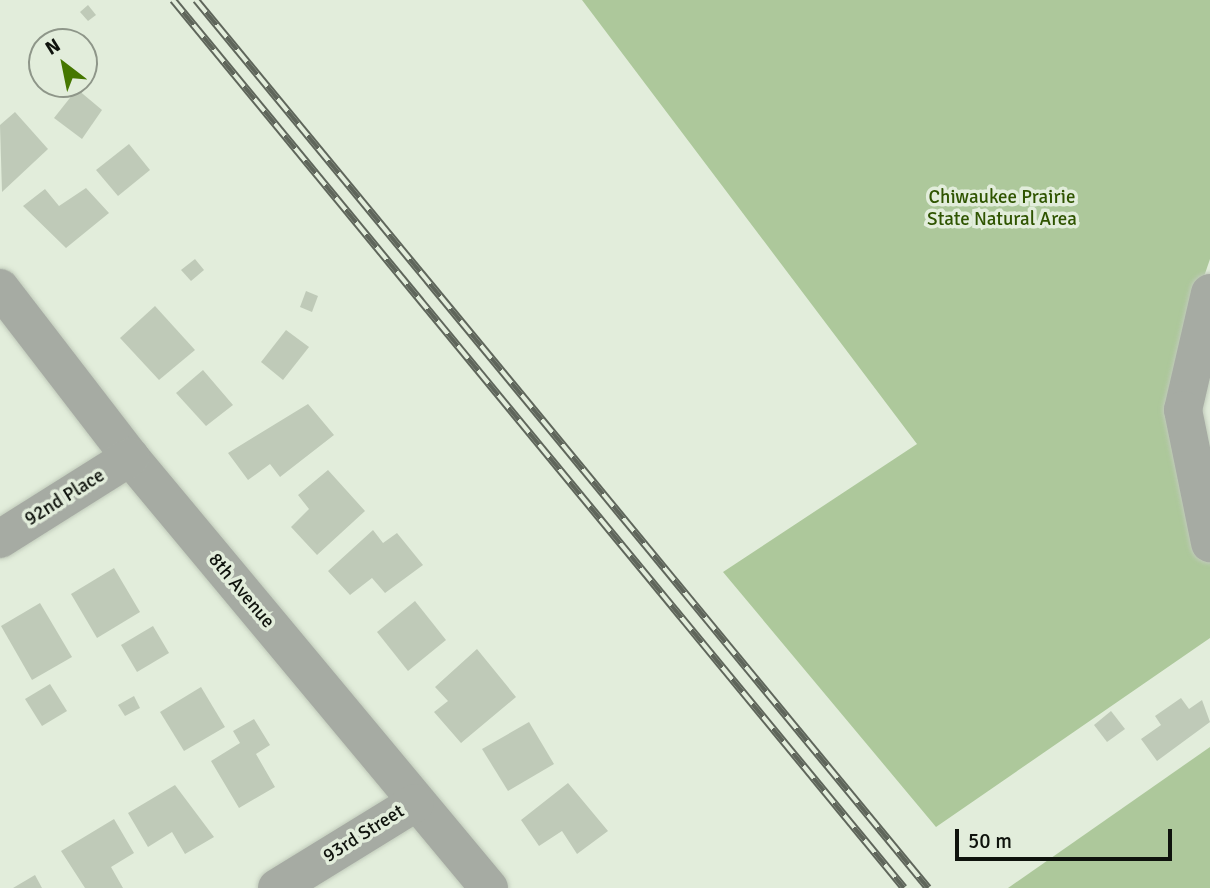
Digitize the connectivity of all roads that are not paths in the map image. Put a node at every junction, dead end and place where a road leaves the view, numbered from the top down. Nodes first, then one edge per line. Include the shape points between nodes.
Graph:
1 (0, 288) edge
2 (1210, 293) edge
3 (130, 457) junction
4 (1208, 528) edge
5 (0, 539) edge
6 (415, 803) junction
7 (277, 888) edge
8 (489, 888) edge

1 - 3 street, 8th Avenue
2 - 4 street via 1183,410
3 - 5 street, 92nd Place
3 - 6 street, 8th Avenue
6 - 7 street, 93rd Street
6 - 8 street, 8th Avenue

